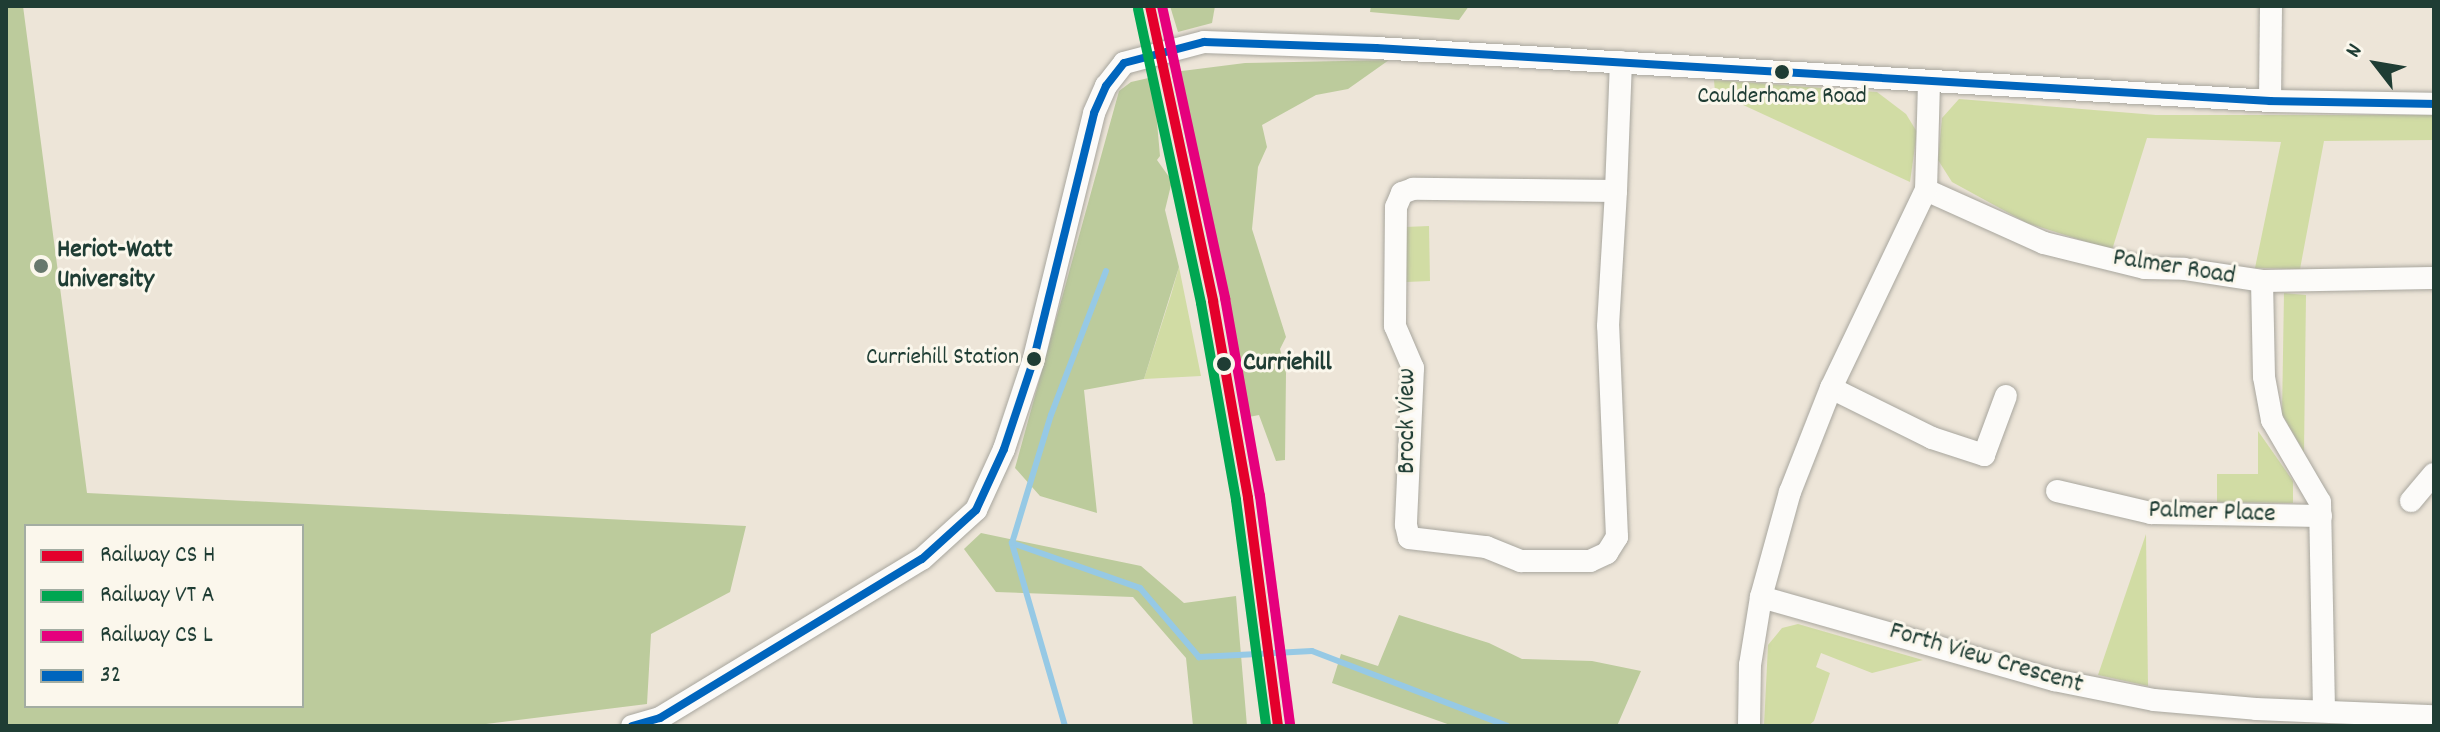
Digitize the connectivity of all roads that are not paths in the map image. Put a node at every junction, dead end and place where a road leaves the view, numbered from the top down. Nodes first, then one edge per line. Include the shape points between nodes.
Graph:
1 (2271, 6) edge
2 (1621, 62) junction
3 (1929, 81) junction
4 (2270, 101) junction
5 (2434, 104) edge
6 (1926, 190) junction
7 (1616, 191) junction
8 (2434, 278) edge
9 (2262, 281) junction
10 (1831, 388) junction
11 (2006, 396) dead end
12 (2434, 474) edge
13 (2057, 491) dead end
14 (2411, 501) dead end
15 (2321, 516) junction
16 (1761, 597) junction
17 (2324, 709) junction
18 (2434, 716) edge
19 (632, 726) edge
20 (1749, 726) edge

1 - 4 street
2 - 3 street
2 - 7 street
2 - 19 street via 1219,43 1174,48 1124,63 1094,113 1033,362 1004,449 976,510 922,559 660,718
3 - 4 street
3 - 6 street
4 - 5 street
6 - 9 street, Palmer Road via 2044,243 2145,268
6 - 10 street
7 - 7 street, Brock View via 1608,326 1617,537 1607,553 1590,561 1521,561 1486,547 1409,538 1413,368 1395,326 1396,207 1402,193
8 - 9 street, Palmer Road
9 - 15 street, Palmer Place via 2264,377 2272,420 2320,502
10 - 11 street via 1932,438 1984,455
10 - 16 street via 1790,492
12 - 14 street
13 - 15 street, Palmer Place via 2151,513
15 - 17 street, Palmer Place
16 - 17 street, Forth View Crescent via 2085,687 2154,700
16 - 20 street via 1750,665
17 - 18 street, Forth View Crescent

